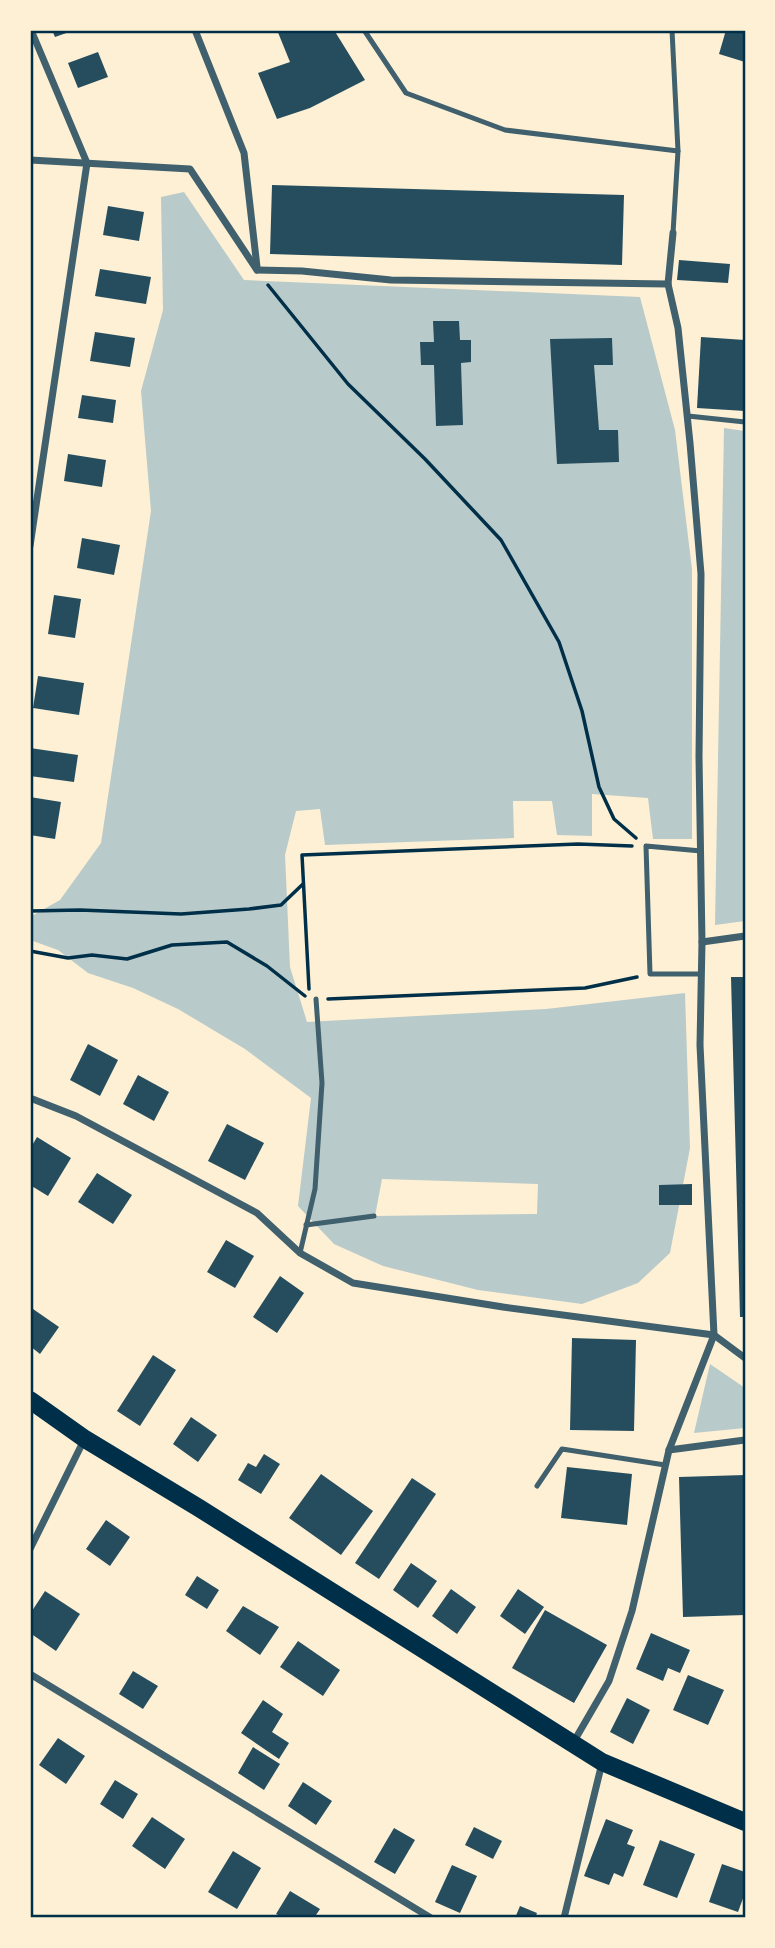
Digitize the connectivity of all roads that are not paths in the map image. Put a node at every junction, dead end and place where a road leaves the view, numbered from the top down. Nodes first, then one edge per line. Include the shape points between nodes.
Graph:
1 (32, 30) edge
2 (195, 30) edge
3 (363, 30) edge
4 (672, 30) edge
5 (678, 151) junction
6 (30, 160) edge
7 (87, 163) junction
8 (673, 233) joint
9 (257, 270) junction
10 (668, 285) junction
11 (688, 416) junction
12 (745, 422) edge
13 (30, 546) edge
14 (701, 851) junction
15 (745, 936) edge
16 (702, 942) junction
17 (701, 974) junction
18 (316, 999) road end
19 (30, 1098) edge
20 (374, 1216) dead end
21 (306, 1225) junction
22 (300, 1253) junction
23 (714, 1335) junction
24 (745, 1358) edge
25 (30, 1400) edge
26 (85, 1439) junction
27 (745, 1440) edge
28 (669, 1450) junction
29 (665, 1465) junction
30 (537, 1486) dead end
31 (30, 1549) edge
32 (30, 1674) edge
33 (573, 1744) junction
34 (602, 1762) junction
35 (745, 1822) edge
36 (431, 1918) edge
37 (564, 1918) edge

1 - 7 street
2 - 9 street via 244,153
3 - 5 lane via 406,93 505,130
4 - 5 lane
5 - 8 lane
6 - 7 street
7 - 9 street via 190,169
7 - 13 street
8 - 10 street
9 - 10 street via 391,280
10 - 11 street
11 - 12 lane
11 - 14 street via 701,574
14 - 16 street
14 - 17 lane via 646,846 650,974
15 - 16 street
16 - 17 street
17 - 23 street via 700,1045
18 - 21 lane via 322,1083 315,1189
19 - 22 street via 76,1116 257,1213
20 - 21 lane
21 - 22 lane
22 - 23 street via 353,1283
23 - 24 street
23 - 28 street
25 - 26 main road
26 - 31 street
26 - 33 main road
27 - 28 street
28 - 29 street
29 - 30 lane via 562,1450
29 - 33 street via 632,1611 610,1681
32 - 36 street
33 - 34 main road
34 - 35 main road
34 - 37 street

